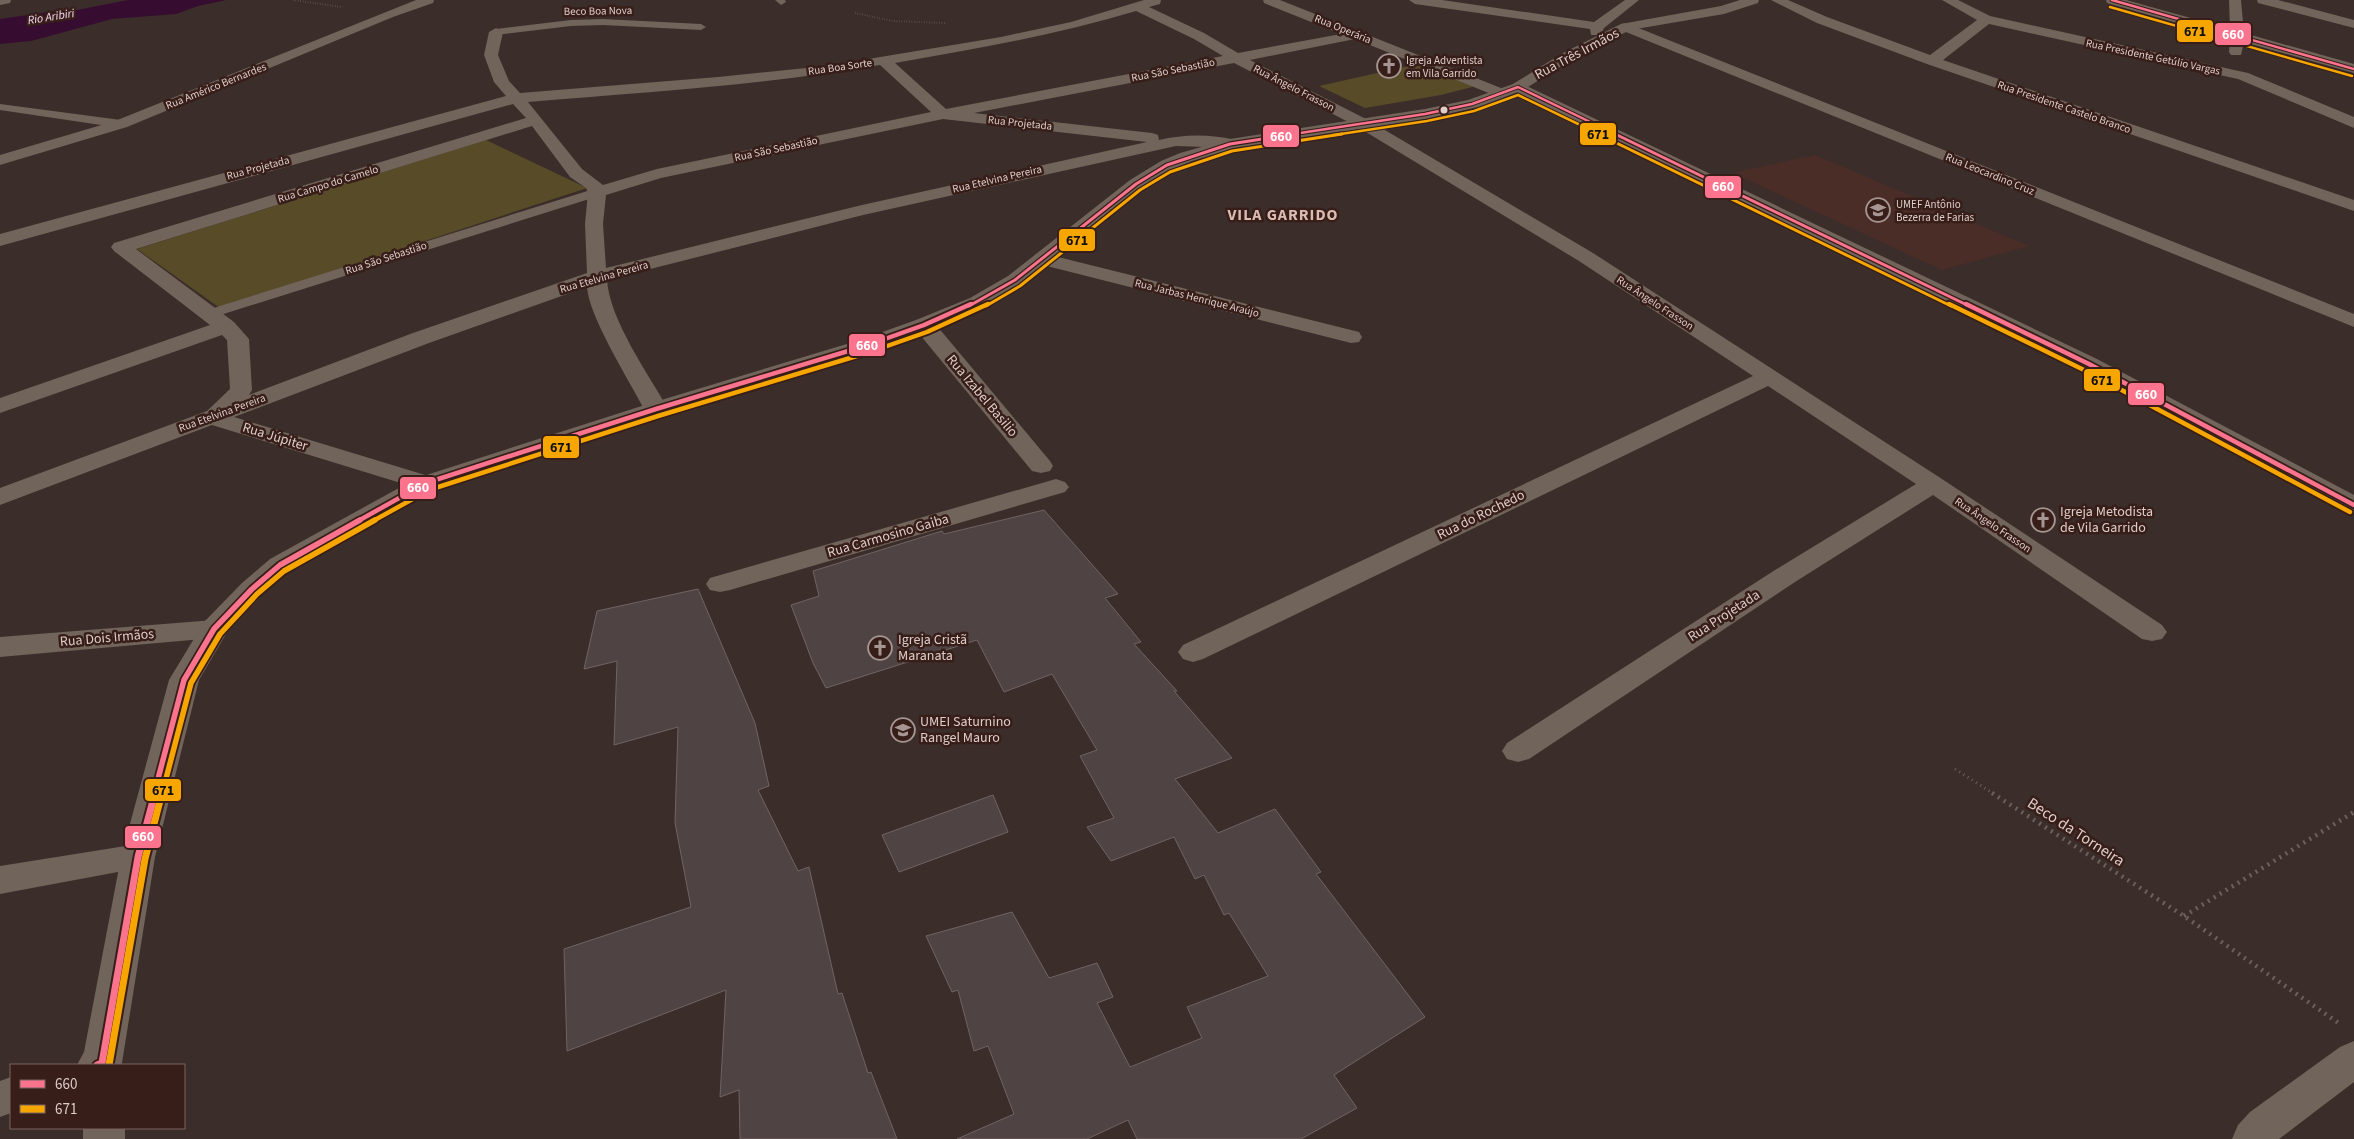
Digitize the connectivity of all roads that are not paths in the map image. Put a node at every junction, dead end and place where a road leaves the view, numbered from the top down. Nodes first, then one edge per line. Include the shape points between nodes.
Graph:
1 (5, 0) edge
2 (428, 0) edge
3 (1269, 0) edge
4 (1415, 0) edge
5 (1752, 0) edge
6 (1777, 0) edge
7 (1948, 0) edge
8 (2112, 0) edge
9 (2235, 0) edge
10 (2262, 0) edge
11 (0, 1) edge
12 (1148, 3) edge
13 (1611, 3) dead end
14 (1630, 3) edge
15 (1986, 19) junction
16 (2354, 24) edge
17 (1597, 26) junction
18 (701, 27) dead end
19 (1626, 27) junction
20 (496, 32) joint
21 (1356, 35) junction
22 (2237, 36) junction
23 (1597, 43) junction
24 (1236, 58) junction
25 (884, 61) junction
26 (1932, 61) junction
27 (2354, 69) edge
28 (2244, 76) junction
29 (1510, 90) junction
30 (516, 98) junction
31 (0, 108) edge
32 (943, 114) junction
33 (536, 120) junction
34 (1362, 123) junction
35 (2354, 123) edge
36 (121, 124) junction
37 (1176, 140) junction
38 (1230, 144) junction
39 (0, 160) edge
40 (597, 192) junction
41 (2354, 206) edge
42 (0, 240) edge
43 (1042, 259) junction
44 (596, 277) junction
45 (217, 321) junction
46 (2354, 321) edge
47 (924, 325) junction
48 (1351, 338) dead end
49 (1769, 377) junction
50 (0, 406) edge
51 (656, 409) junction
52 (210, 417) junction
53 (1048, 477) joint
54 (426, 483) junction
55 (1933, 484) junction
56 (0, 496) edge
57 (2354, 505) edge
58 (720, 584) dead end
59 (214, 629) junction
60 (2152, 632) dead end
61 (0, 648) edge
62 (1193, 652) dead end
63 (1518, 750) dead end
64 (138, 857) junction
65 (0, 880) edge
66 (2350, 1043) edge
67 (100, 1064) edge
68 (2253, 1139) edge

1 - 11 street
2 - 36 street, Rua Américo Bernardes
3 - 21 street, Rua Operária
4 - 17 street
5 - 19 street, Rua Três Irmãos via 1724,10
6 - 26 street, Rua Presidente Castelo Branco
7 - 15 street, Rua Presidente Getúlio Vargas
8 - 22 street
9 - 22 street
10 - 16 street
12 - 24 street, Rua Ângelo Frasson
12 - 25 street, Rua Boa Sorte via 1049,31
13 - 14 street
14 - 17 street
15 - 26 street
15 - 28 street, Rua Presidente Getúlio Vargas
17 - 23 street
18 - 20 lane, Beco Boa Nova via 603,22
19 - 23 street, Rua Três Irmãos
19 - 46 street, Rua Leocardino Cruz
20 - 30 street via 491,55 502,82
21 - 24 street, Rua São Sebastião
21 - 29 street, Rua Operária
22 - 27 street
22 - 28 street via 2236,67
23 - 29 street, Rua Três Irmãos
24 - 32 street, Rua São Sebastião
24 - 34 street, Rua Ângelo Frasson
25 - 30 street, Rua Boa Sorte via 718,82
25 - 32 street
26 - 41 street, Rua Presidente Castelo Branco
28 - 35 street, Rua Presidente Getúlio Vargas
29 - 34 street, Rua Três Irmãos via 1472,104
29 - 57 street, Rua Operária via 2089,364
30 - 33 street
30 - 42 street, Rua Projetada
31 - 36 lane
32 - 37 street, Rua Projetada
32 - 40 street, Rua São Sebastião via 657,174
33 - 40 street via 576,174 594,185
33 - 45 street, Rua Campo do Camelo via 120,248
34 - 38 street, Rua Três Irmãos
34 - 49 street, Rua Ângelo Frasson via 1586,257
36 - 39 street, Rua Américo Bernardes
37 - 38 street, Rua Etelvina Pereira
37 - 44 street, Rua Etelvina Pereira via 871,208
38 - 43 street, Rua Três Irmãos via 1167,165
40 - 44 street via 594,224
40 - 45 lane, Rua São Sebastião
43 - 47 street, Rua Três Irmãos via 1015,280 977,302
43 - 48 street, Rua Jarbas Henrique Araújo
44 - 51 street via 598,294 609,323
44 - 52 street, Rua Etelvina Pereira
45 - 50 street, Rua São Sebastião
45 - 52 street via 238,339 241,390 230,404
47 - 51 street, Rua Três Irmãos
47 - 53 street, Rua Izabel Basilio
49 - 55 street, Rua Ângelo Frasson
49 - 62 street, Rua do Rochedo
51 - 54 street, Rua Três Irmãos
52 - 54 street, Rua Júpiter
52 - 56 street, Rua Etelvina Pereira
53 - 58 street, Rua Carmosino Gaiba
54 - 59 street, Rua Três Irmãos via 280,565
55 - 60 street, Rua Ângelo Frasson
55 - 63 street, Rua Projetada
59 - 61 street, Rua Dois Irmãos
59 - 64 street, Rua Três Irmãos via 184,680
64 - 65 street
64 - 67 street, Rua Três Irmãos
66 - 68 street

